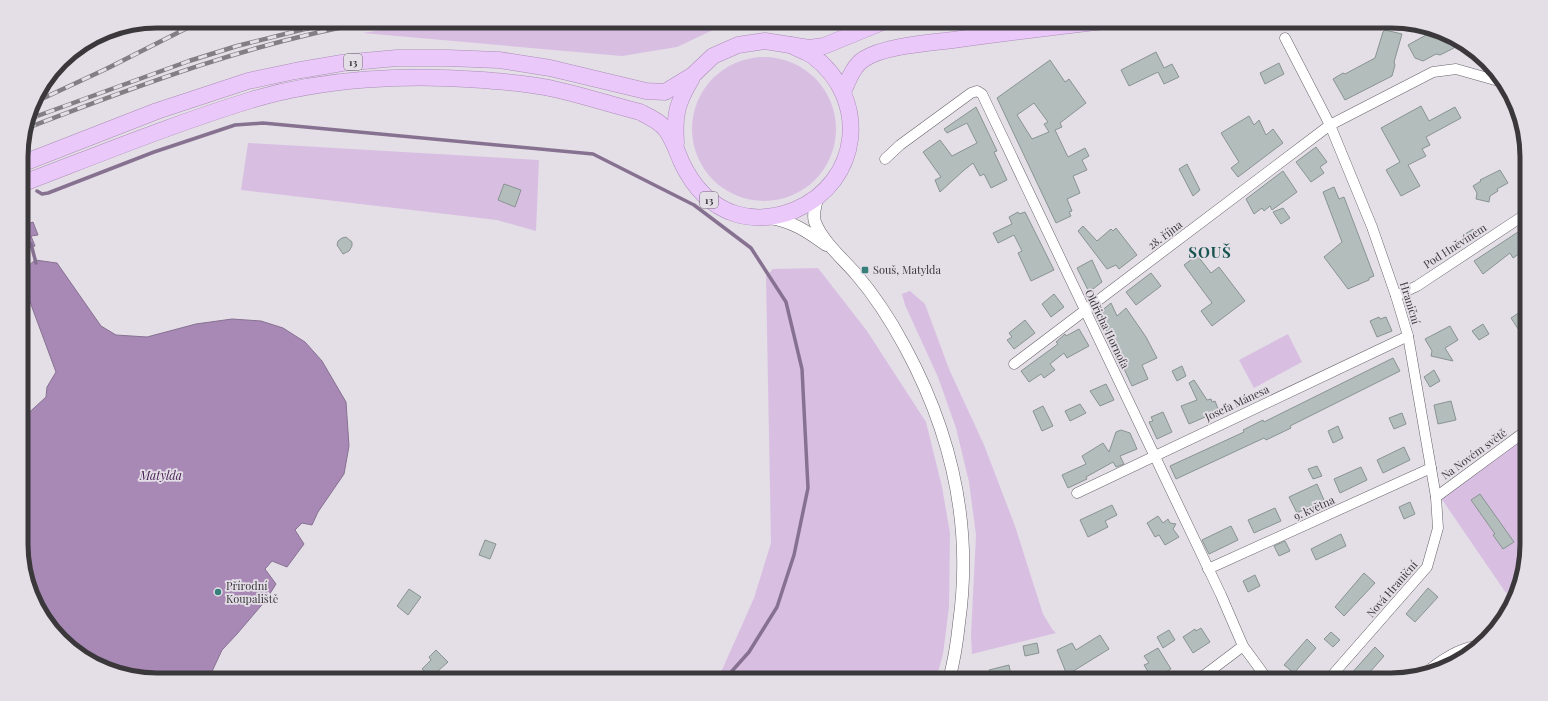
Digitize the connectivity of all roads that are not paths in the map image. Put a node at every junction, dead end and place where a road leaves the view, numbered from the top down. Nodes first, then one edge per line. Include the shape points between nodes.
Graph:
1 (868, 28) edge
2 (1049, 28) edge
3 (1285, 38) dead end
4 (791, 46) junction
5 (693, 75) junction
6 (1494, 80) edge
7 (843, 92) junction
8 (1330, 125) junction
9 (677, 149) junction
10 (885, 159) dead end
11 (28, 161) edge
12 (28, 181) edge
13 (817, 198) junction
14 (767, 218) junction
15 (1520, 218) edge
16 (835, 252) junction
17 (1396, 296) junction
18 (1085, 310) junction
19 (1408, 336) junction
20 (1014, 364) dead end
21 (1520, 435) edge
22 (1154, 456) junction
23 (1431, 468) junction
24 (1077, 493) dead end
25 (1436, 497) junction
26 (1208, 569) junction
27 (1243, 646) junction
28 (1467, 648) edge
29 (1435, 665) edge
30 (951, 673) edge
31 (1207, 673) edge
32 (1263, 673) edge
33 (1334, 673) edge

1 - 4 highway, 13 via 824,46
2 - 7 highway via 884,51 864,59 857,65
3 - 8 street, Hraniční
4 - 5 highway, 13 via 765,41 738,45 713,56
4 - 7 highway via 812,56 826,68
5 - 9 highway via 680,97 675,123
5 - 11 highway, 13 via 665,92 646,91 550,68 499,60 397,58 342,63 248,81 157,112
6 - 8 street via 1456,69 1433,72
7 - 13 highway, 13 via 851,122 850,145 838,175
8 - 17 street, Hraniční via 1372,227
8 - 18 street, 28. října
9 - 12 highway, 13 via 666,130 655,119 640,112 545,87 446,77 398,78 299,89 252,100 162,130
9 - 14 highway, 13 via 687,173 712,202 736,214
10 - 18 street, Oldřicha Hornofa via 954,105 974,92 980,92
13 - 14 highway, 13 via 788,213
13 - 16 street via 814,213 816,223
14 - 16 street via 800,227
15 - 17 street, Pod Hněvínem via 1408,291
16 - 30 street via 872,294 905,347 933,406 951,458 961,514 964,571 963,598
17 - 19 street, Hraniční
18 - 20 street, 28. října
18 - 22 street, Oldřicha Hornofa
19 - 22 street, Josefa Mánesa
19 - 23 street, Hraniční
21 - 25 street, Na Novém světě
22 - 24 street, Josefa Mánesa
22 - 26 street, Oldřicha Hornofa
23 - 25 street, Hraniční
23 - 26 street, 9. května
25 - 33 street, Nová Hraniční via 1438,528 1427,567
26 - 27 street, Oldřicha Hornofa
27 - 31 street
27 - 32 street, Oldřicha Hornofa
28 - 29 street

